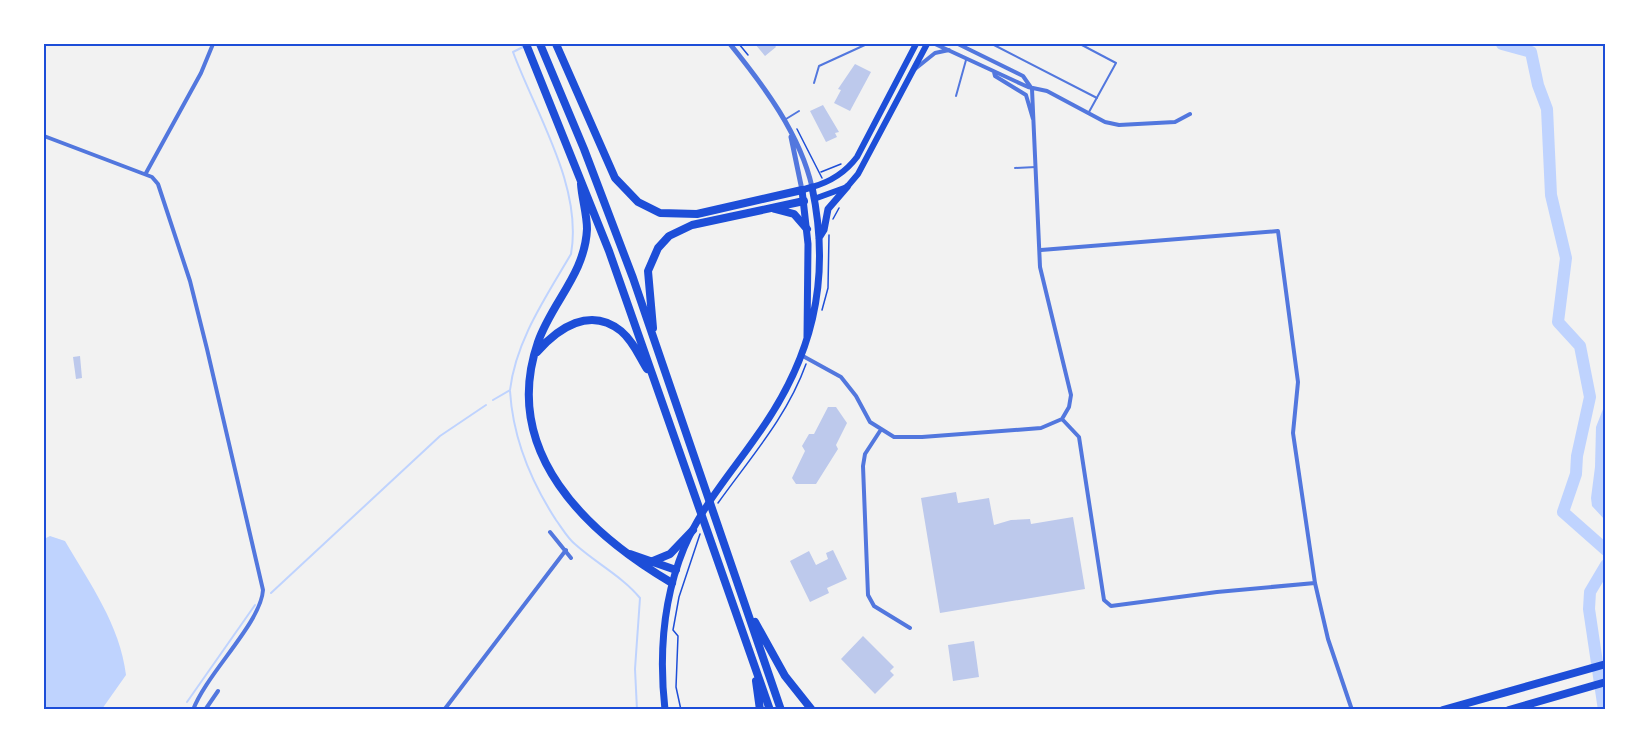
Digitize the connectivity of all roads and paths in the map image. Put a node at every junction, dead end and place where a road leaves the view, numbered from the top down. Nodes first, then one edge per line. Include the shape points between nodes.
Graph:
1 (213, 44) edge
2 (526, 44) edge
3 (556, 44) edge
4 (730, 44) edge
5 (867, 44) edge
6 (916, 44) edge
7 (927, 44) edge
8 (935, 44) edge
9 (958, 44) edge
10 (992, 44) edge
11 (1080, 44) edge
12 (541, 45) edge
13 (950, 50) junction
14 (967, 57) junction
15 (914, 70) junction
16 (994, 72) junction
17 (814, 83) dead end
18 (1032, 89) junction
19 (1026, 95) junction
20 (956, 96) dead end
21 (1096, 98) junction
22 (799, 111) dead end
23 (1089, 112) junction
24 (1190, 114) dead end
25 (783, 120) junction
26 (1034, 126) junction
27 (790, 133) junction
28 (44, 136) edge
29 (847, 158) dead end
30 (1036, 167) junction
31 (1015, 168) dead end
32 (820, 172) dead end
33 (146, 173) junction
34 (580, 174) junction
35 (812, 187) junction
36 (847, 187) junction
37 (802, 190) junction
38 (814, 199) junction
39 (804, 201) junction
40 (771, 208) junction
41 (807, 229) junction
42 (819, 238) junction
43 (1041, 250) junction
44 (807, 337) junction
45 (654, 341) junction
46 (536, 353) junction
47 (801, 355) junction
48 (656, 384) junction
49 (1062, 419) junction
50 (880, 431) junction
51 (550, 532) dead end
52 (696, 532) junction
53 (566, 550) junction
54 (626, 553) junction
55 (571, 558) dead end
56 (653, 561) junction
57 (676, 570) junction
58 (672, 583) junction
59 (1315, 583) junction
60 (749, 610) junction
61 (910, 628) dead end
62 (754, 664) junction
63 (1605, 665) edge
64 (1605, 682) edge
65 (218, 692) dead end
66 (1351, 708) edge
67 (193, 710) edge
68 (205, 710) edge
69 (444, 710) edge
70 (665, 710) edge
71 (681, 710) edge
72 (760, 710) edge
73 (770, 710) edge
74 (781, 710) edge
75 (812, 710) edge
76 (1443, 710) edge
77 (1509, 710) edge

1 - 33 street
2 - 34 highway
3 - 37 highway via 615,178 638,202 660,213 697,214
4 - 25 street
5 - 17 lane via 819,66
6 - 35 main road via 857,157 831,181
7 - 15 main road
8 - 13 street
9 - 18 street via 1023,76
10 - 21 lane
11 - 21 lane via 1116,63
12 - 45 highway via 584,149
13 - 14 street
13 - 15 street via 935,53
14 - 16 street
14 - 20 lane
15 - 36 main road via 869,157
16 - 18 street
16 - 19 street
18 - 19 street
18 - 23 street via 1047,91
18 - 26 street
19 - 26 street
21 - 23 lane
22 - 25 lane
23 - 24 street via 1119,125 1175,122
25 - 27 street
26 - 30 street
27 - 35 street via 807,165
27 - 37 street
28 - 33 street
29 - 32 path
30 - 31 lane
30 - 43 street
33 - 67 street via 158,184 190,281 263,590 259,608
34 - 46 highway via 586,216 584,252 577,273 542,333
34 - 48 highway
35 - 37 main road
35 - 38 main road
36 - 38 main road
36 - 42 main road via 828,209
37 - 39 main road
38 - 39 main road
38 - 42 main road
39 - 40 highway
39 - 41 main road
40 - 41 highway via 794,214
40 - 45 highway via 692,225 669,236 658,248 651,261 648,282
41 - 44 main road
42 - 44 main road via 819,293
43 - 49 street via 1043,282 1071,395 1070,407
43 - 59 street via 1278,231 1298,382 1293,433
44 - 47 main road
45 - 60 highway
46 - 48 highway via 571,322 604,323 629,340
46 - 54 highway via 529,395 532,422 546,464 570,503
47 - 50 street via 841,377
47 - 52 main road via 768,420 725,480
48 - 62 highway
49 - 50 street via 1041,428 922,437 894,437
49 - 59 street via 1079,437 1102,593 1111,606
50 - 61 street via 862,466 868,596 874,606
51 - 53 street
52 - 56 highway via 670,555
52 - 57 main road
52 - 71 path via 673,630 678,636 676,687
53 - 55 street
53 - 69 street
54 - 56 highway
54 - 58 highway
56 - 57 highway
57 - 58 main road
58 - 70 main road via 662,659
59 - 66 street via 1328,639
60 - 74 highway
60 - 75 highway via 785,676
62 - 72 highway
62 - 73 highway
63 - 76 highway
64 - 77 highway
65 - 68 street

